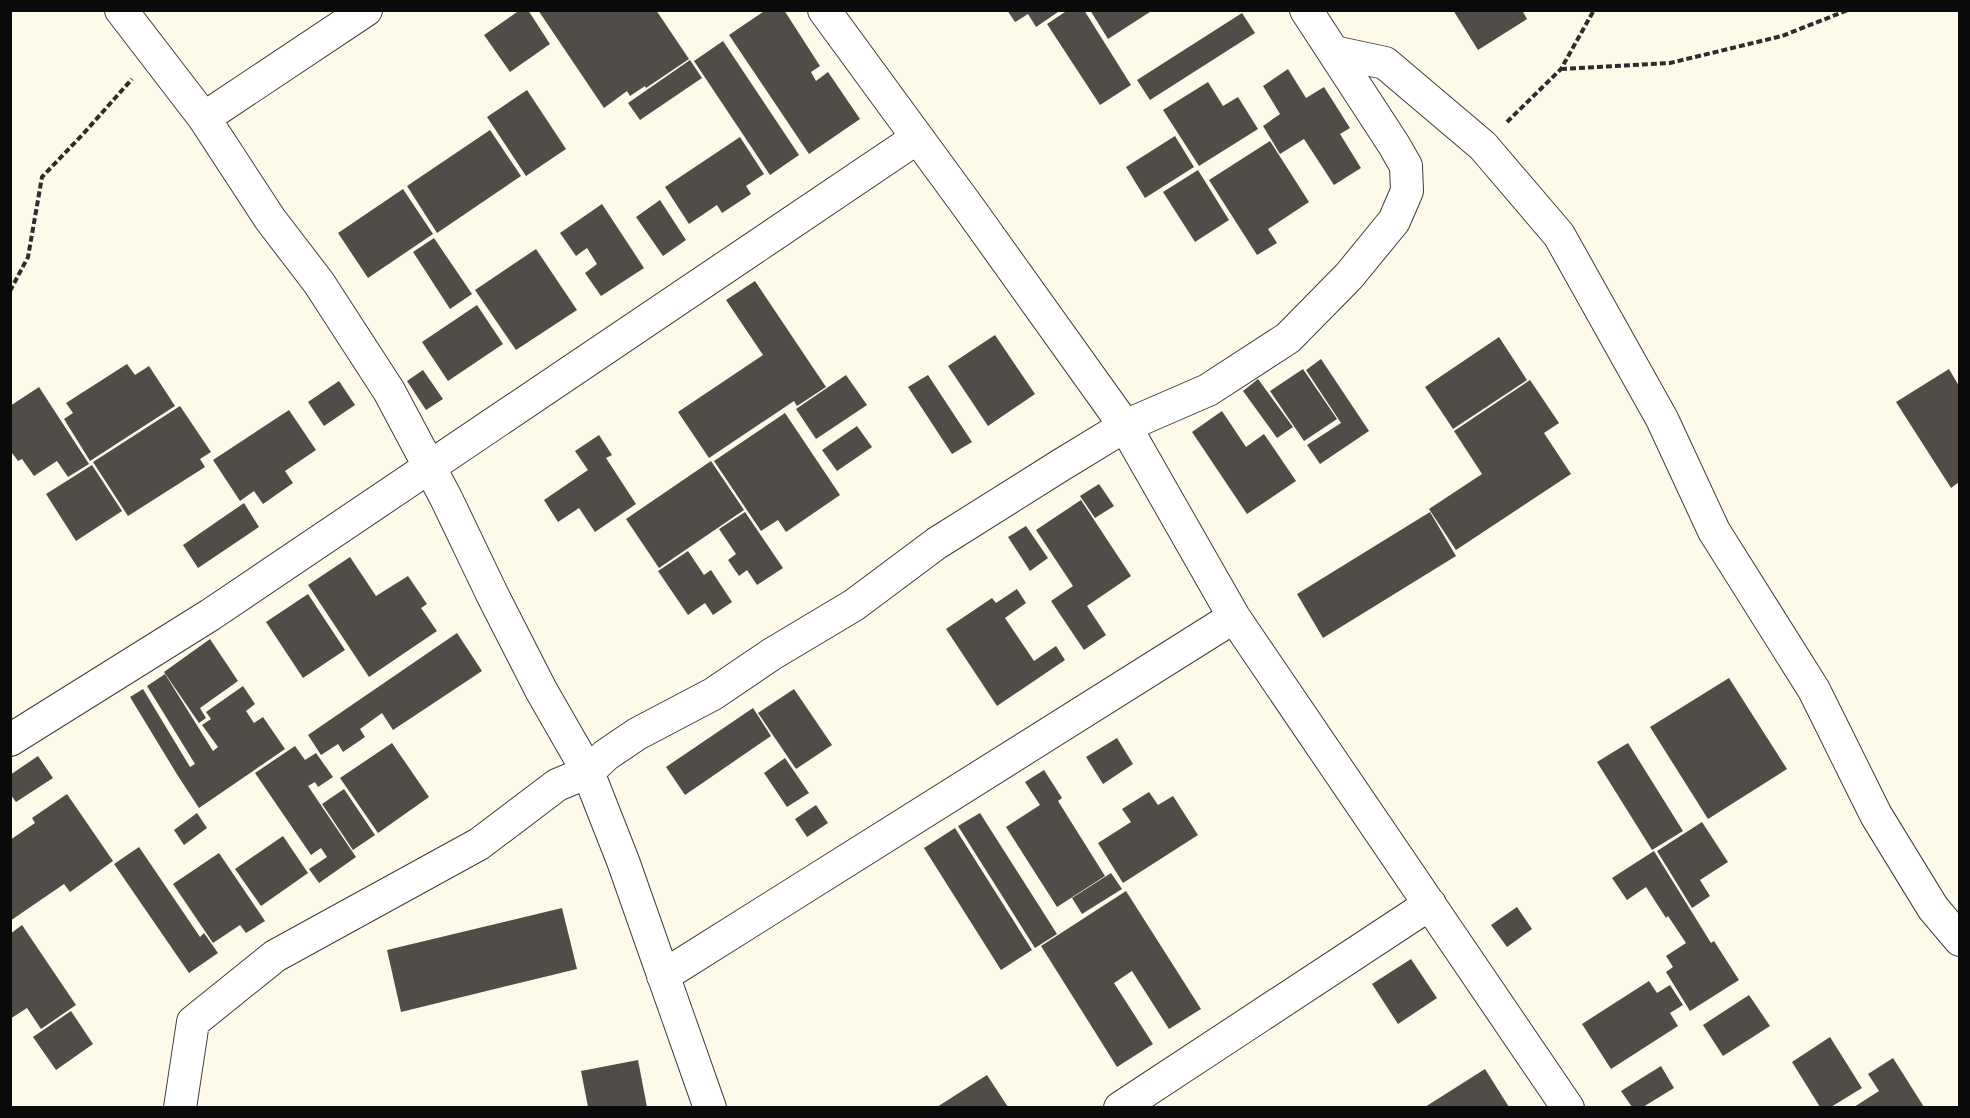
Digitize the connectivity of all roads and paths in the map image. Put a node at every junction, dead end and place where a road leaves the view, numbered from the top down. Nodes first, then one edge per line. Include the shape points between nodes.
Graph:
1 (121, 10) edge
2 (366, 10) edge
3 (824, 10) edge
4 (1306, 10) edge
5 (1594, 10) edge
6 (1848, 10) edge
7 (1334, 52) junction
8 (154, 53) junction
9 (1561, 69) junction
10 (204, 118) junction
11 (916, 138) junction
12 (1484, 146) junction
13 (10, 291) edge
14 (1125, 426) junction
15 (429, 466) junction
16 (1234, 616) junction
17 (10, 740) edge
18 (588, 772) junction
19 (1430, 904) junction
20 (1959, 940) edge
21 (663, 976) junction
22 (180, 1107) edge
23 (710, 1107) edge
24 (1120, 1107) edge
25 (1568, 1107) edge

1 - 8 street
2 - 10 street
3 - 11 street
4 - 7 street
5 - 9 path
6 - 9 path via 1782,36 1670,63
7 - 12 street via 1385,63
7 - 14 street via 1406,166 1407,191 1394,221 1349,276 1288,338 1208,390
8 - 10 street
8 - 13 path via 42,177 28,257
9 - 12 path
10 - 15 street via 270,219 319,282 389,391
11 - 14 street
11 - 15 street
12 - 20 street via 1558,235 1662,419 1714,531 1814,690 1876,815 1933,908
14 - 16 street
14 - 18 street via 937,543 854,604 713,694 622,744
15 - 17 street via 210,615
15 - 18 street via 541,690
16 - 19 street
16 - 21 street
18 - 21 street
18 - 22 street via 557,785 478,844 275,956 193,1022
19 - 24 street
19 - 25 street
21 - 23 street

